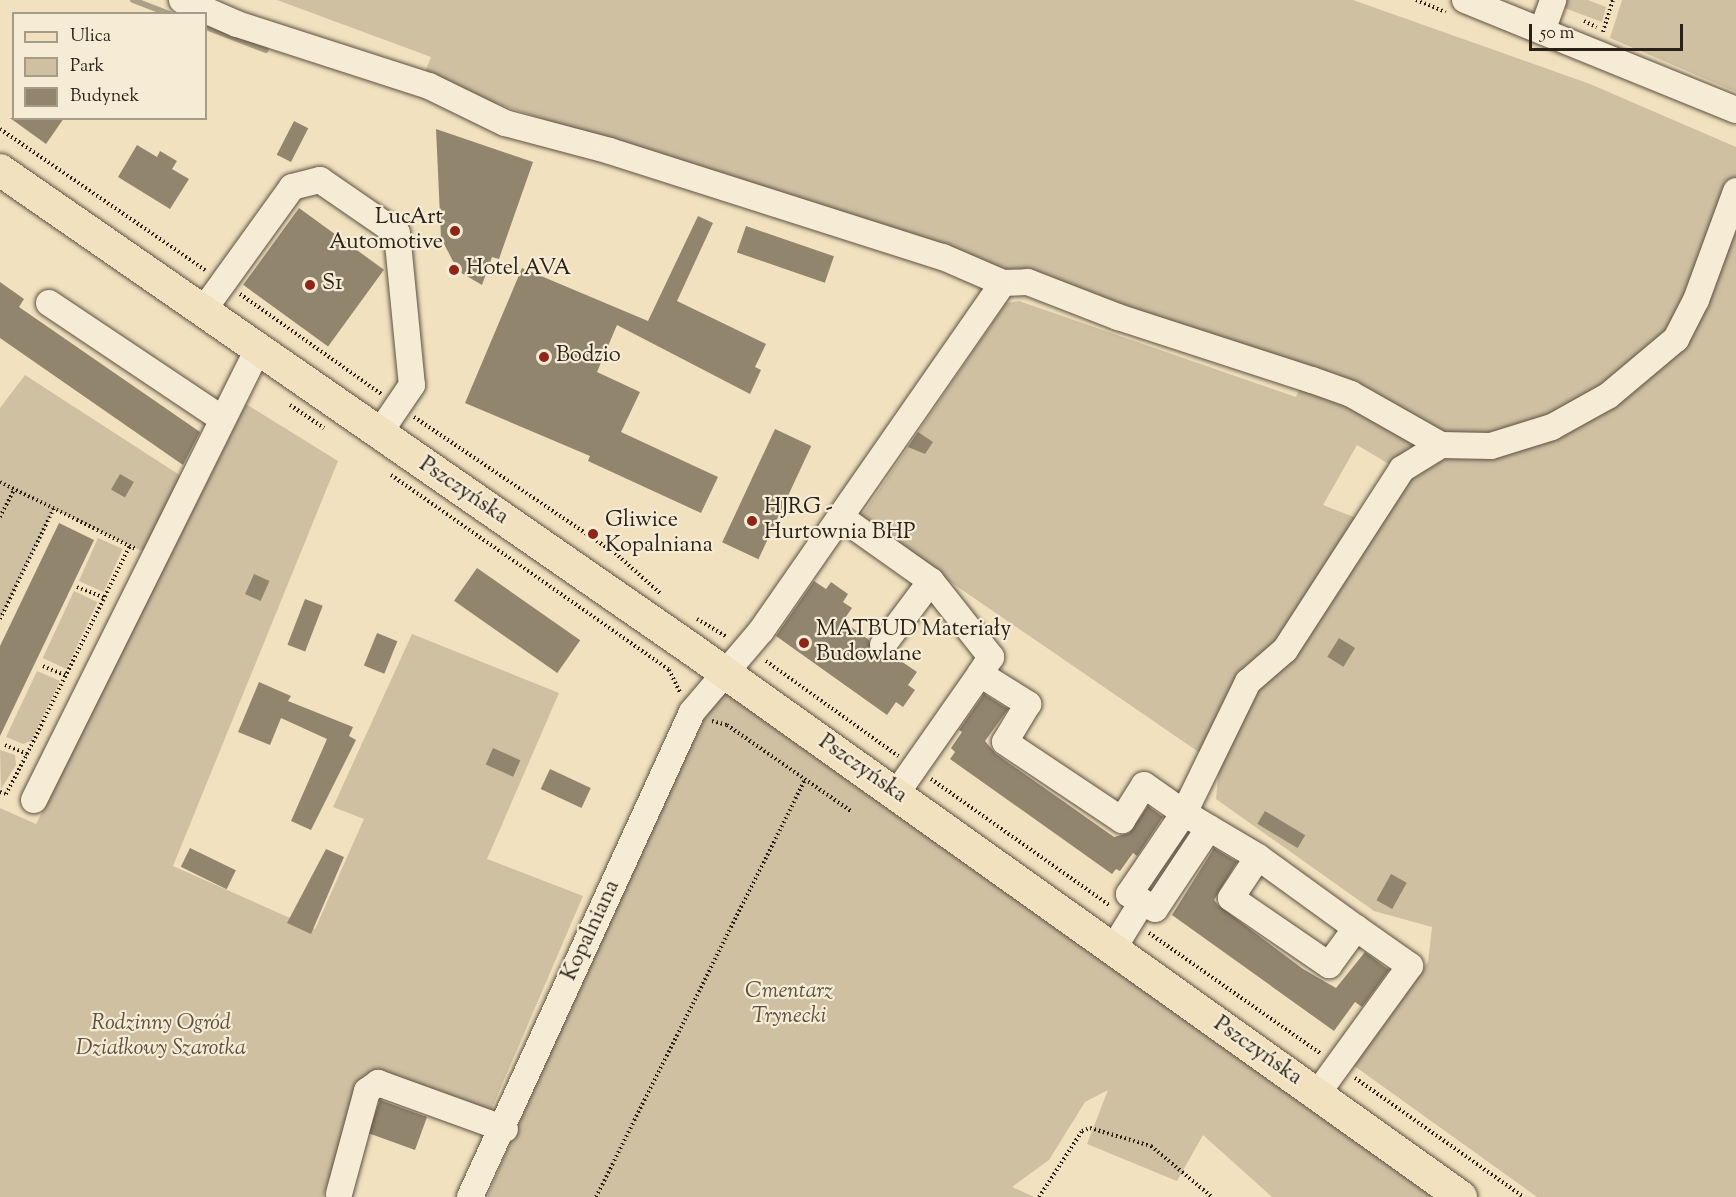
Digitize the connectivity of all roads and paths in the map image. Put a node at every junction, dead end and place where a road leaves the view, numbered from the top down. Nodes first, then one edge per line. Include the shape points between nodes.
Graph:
1 (182, 0) edge
2 (1465, 0) edge
3 (1554, 0) edge
4 (1613, 0) edge
5 (1602, 29) dead end
6 (1542, 31) junction
7 (1736, 110) edge
8 (0, 129) edge
9 (0, 170) edge
10 (1736, 191) edge
11 (223, 282) junction
12 (1003, 283) junction
13 (49, 303) dead end
14 (202, 312) junction
15 (257, 351) junction
16 (398, 406) junction
17 (221, 418) junction
18 (378, 435) junction
19 (1441, 445) junction
20 (387, 472) dead end
21 (0, 482) edge
22 (14, 489) junction
23 (54, 508) junction
24 (0, 517) edge
25 (842, 518) junction
26 (931, 581) junction
27 (77, 587) dead end
28 (105, 598) junction
29 (666, 598) dead end
30 (690, 615) dead end
31 (0, 617) edge
32 (738, 637) dead end
33 (883, 645) dead end
34 (43, 666) dead end
35 (723, 671) junction
36 (980, 674) junction
37 (67, 676) junction
38 (679, 700) dead end
39 (706, 719) dead end
40 (5, 745) dead end
41 (27, 754) junction
42 (805, 779) junction
43 (0, 792) edge
44 (896, 795) junction
45 (34, 800) dead end
46 (852, 812) dead end
47 (1184, 813) junction
48 (1209, 828) junction
49 (1258, 857) junction
50 (1142, 902) junction
51 (1356, 928) junction
52 (1113, 949) junction
53 (1317, 1094) junction
54 (505, 1129) junction
55 (339, 1194) dead end
56 (471, 1197) edge
57 (596, 1197) edge
58 (1039, 1197) edge
59 (1212, 1197) edge
60 (1461, 1197) edge

1 - 12 street via 237,24 429,86 505,123 610,150 943,257
2 - 6 street
3 - 6 street
4 - 5 path
6 - 7 street
8 - 11 path
9 - 14 main road, Pszczyńska
10 - 19 street via 1696,300 1676,339 1646,367 1608,396 1552,427 1491,446
11 - 14 street
11 - 16 path
11 - 16 street via 292,187 320,180 378,220 396,233 412,385
12 - 19 street via 1028,282 1118,317 1351,394
12 - 25 street, Kopalniana
13 - 17 street
14 - 15 main road, Pszczyńska
15 - 17 street
15 - 18 main road, Pszczyńska
16 - 18 street
16 - 29 path via 615,553
17 - 45 street
18 - 35 main road, Pszczyńska
19 - 47 street via 1402,469 1285,650 1248,682
20 - 38 path via 669,670 675,678
21 - 22 path
22 - 23 path
22 - 24 path
23 - 28 path via 130,546
23 - 31 path
25 - 26 street
25 - 35 street, Kopalniana via 756,638
26 - 33 street
26 - 36 street via 991,657
27 - 28 path
28 - 37 path
30 - 32 path via 730,639
34 - 37 path
35 - 44 main road, Pszczyńska
35 - 54 street, Kopalniana via 685,724
36 - 44 street
36 - 47 street via 1028,704 1005,742 1122,820 1144,785
37 - 41 path
39 - 42 path via 727,725
40 - 41 path
41 - 43 path via 6,795
42 - 46 path
42 - 57 path
44 - 52 main road, Pszczyńska
47 - 48 street
47 - 50 street via 1129,894
48 - 49 street
48 - 50 street via 1155,909
49 - 51 street
49 - 51 street via 1231,898 1329,965
50 - 52 street
51 - 53 street via 1410,966
52 - 53 main road, Pszczyńska
53 - 60 main road, Pszczyńska
54 - 55 street via 378,1083 367,1090
54 - 56 street, Kopalniana
58 - 59 path via 1082,1131 1090,1128 1151,1146

